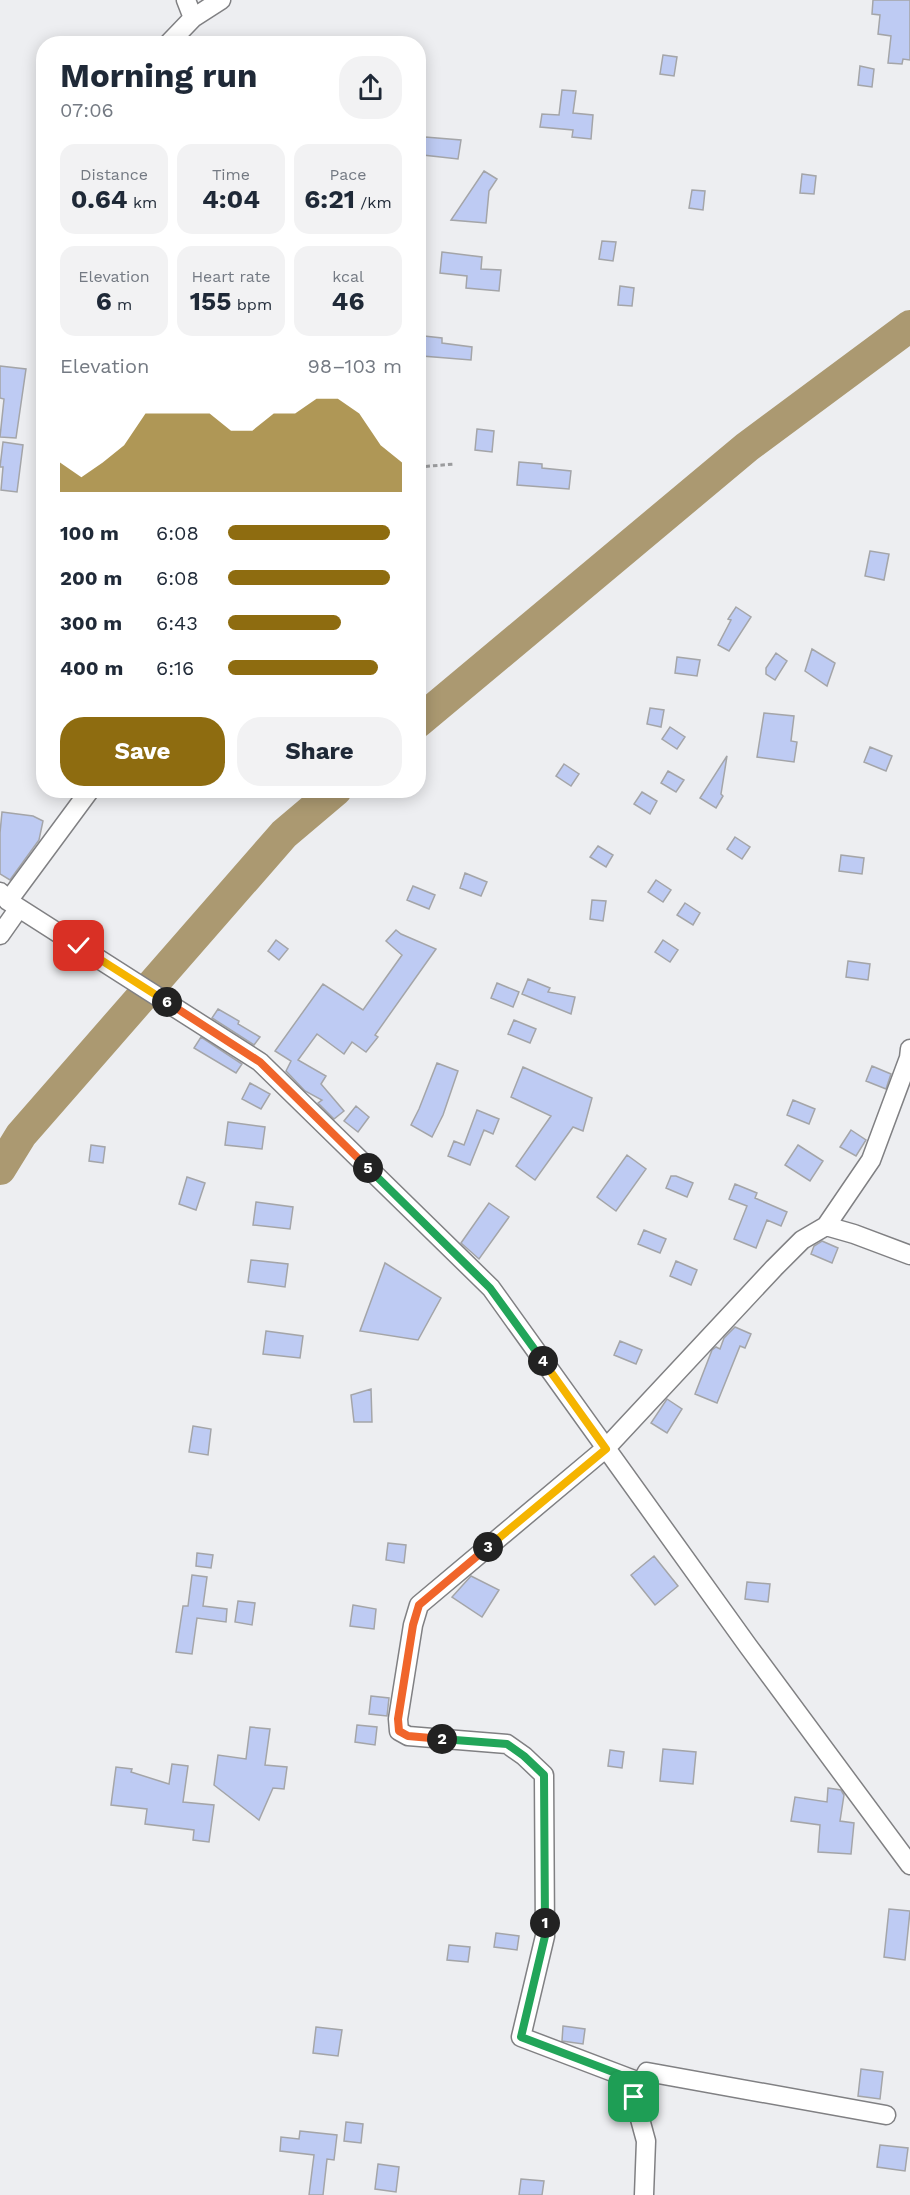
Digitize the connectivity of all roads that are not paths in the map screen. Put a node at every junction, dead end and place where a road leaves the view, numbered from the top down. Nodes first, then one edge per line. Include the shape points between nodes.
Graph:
1 (186, 0) edge
2 (221, 0) edge
3 (193, 18) junction
4 (176, 36) edge
5 (84, 798) edge
6 (9, 900) edge
7 (0, 935) edge
8 (910, 1049) edge
9 (826, 1226) junction
10 (910, 1255) edge
11 (606, 1449) junction
12 (910, 1865) edge
13 (642, 2083) junction
14 (886, 2115) dead end
15 (644, 2195) edge

1 - 3 street
2 - 3 street
3 - 4 street
5 - 6 street
6 - 7 street
6 - 11 street via 260,1062 490,1288
8 - 9 street via 871,1160
9 - 10 street
9 - 11 street via 802,1240 774,1268
11 - 12 street
11 - 13 street via 419,1605 398,1719 399,1731 408,1736 507,1744 544,1775 545,1936 521,2037
13 - 14 street via 647,2072
13 - 15 street via 634,2097 646,2141

